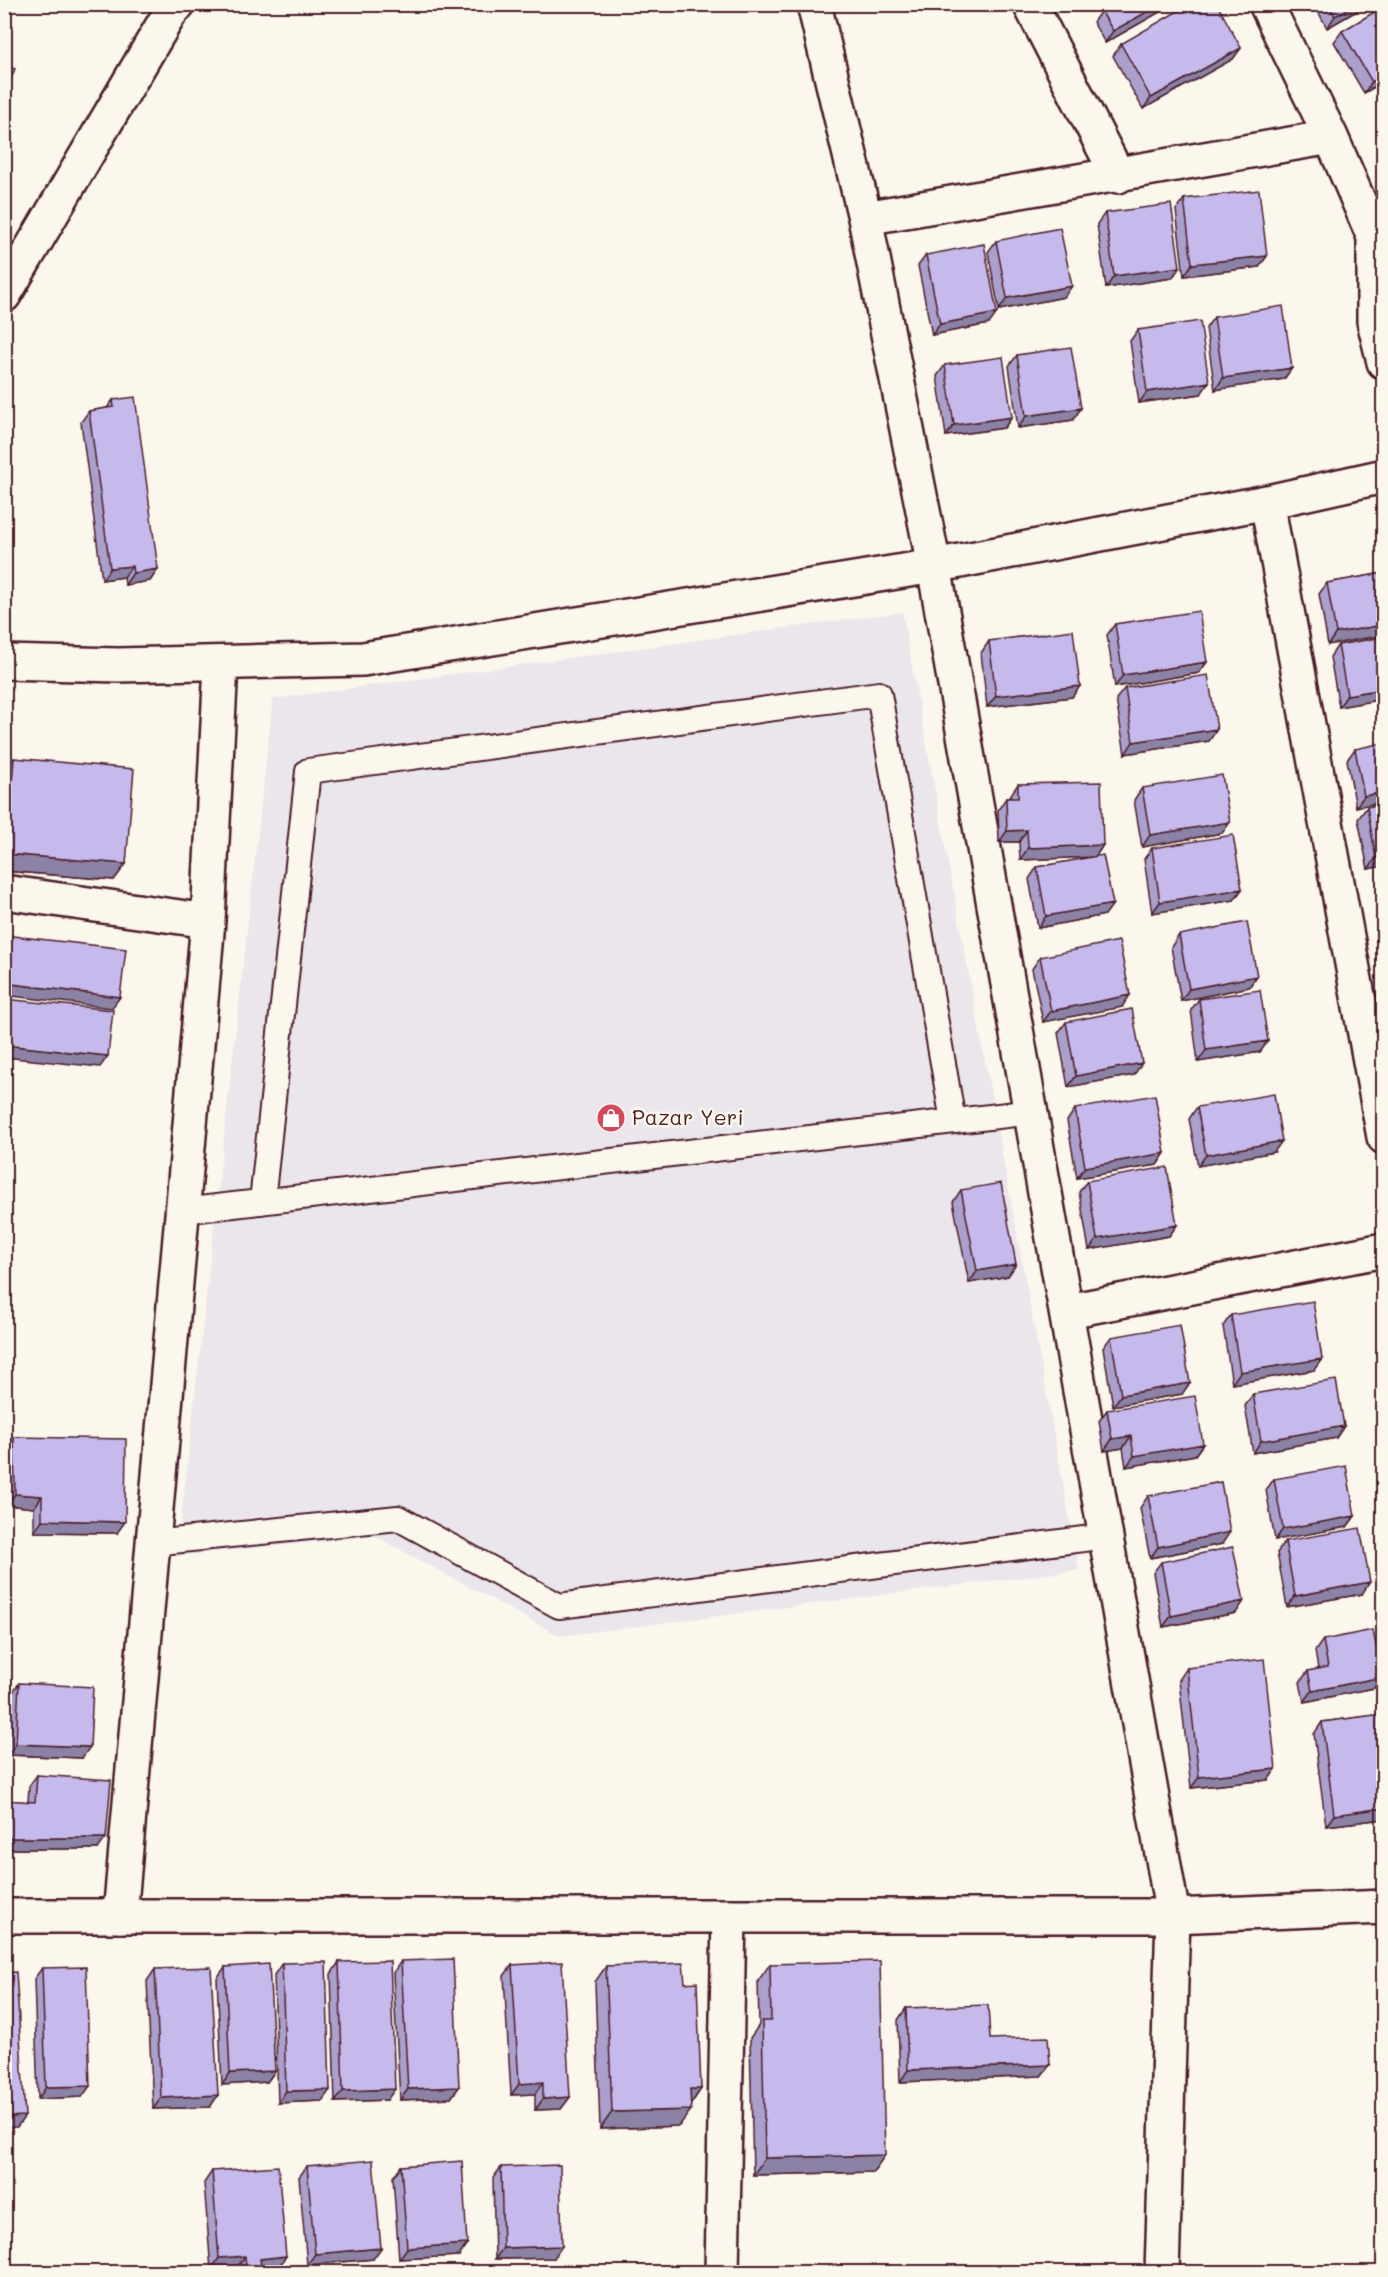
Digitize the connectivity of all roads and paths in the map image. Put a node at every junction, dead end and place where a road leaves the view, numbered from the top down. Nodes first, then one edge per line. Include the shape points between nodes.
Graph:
1 (178, 4) edge
2 (814, 4) edge
3 (1030, 4) edge
4 (1266, 4) edge
5 (1331, 138) junction
6 (1118, 176) junction
7 (865, 218) junction
8 (1379, 242) edge
9 (4, 295) edge
10 (1383, 362) edge
11 (1383, 476) edge
12 (1267, 502) junction
13 (934, 566) junction
14 (4, 662) edge
15 (221, 664) junction
16 (4, 892) edge
17 (208, 921) junction
18 (1032, 1112) junction
19 (953, 1121) junction
20 (1383, 1137) edge
21 (262, 1202) junction
22 (182, 1211) junction
23 (1383, 1250) edge
24 (1068, 1311) junction
25 (1107, 1536) junction
26 (152, 1543) junction
27 (1383, 1907) edge
28 (4, 1916) edge
29 (120, 1916) junction
30 (729, 1916) junction
31 (1173, 1916) junction
32 (722, 2272) edge
33 (1162, 2272) edge

1 - 9 street
2 - 7 street
3 - 6 street
4 - 5 street
5 - 6 street
5 - 8 street
6 - 7 street
7 - 13 street
8 - 10 street via 1374,321
11 - 12 street
12 - 13 street
12 - 20 street
13 - 15 street via 363,659
13 - 18 street
14 - 15 street
15 - 17 street
16 - 17 street
17 - 22 street
18 - 19 lane
18 - 24 street
19 - 21 lane
19 - 21 lane via 879,694 308,771
21 - 22 lane
22 - 26 street
23 - 24 street
24 - 25 street
25 - 26 lane via 559,1606 398,1518
25 - 31 street
26 - 29 street
27 - 31 street
28 - 29 street
29 - 30 street
30 - 31 street
30 - 32 street
31 - 33 street

